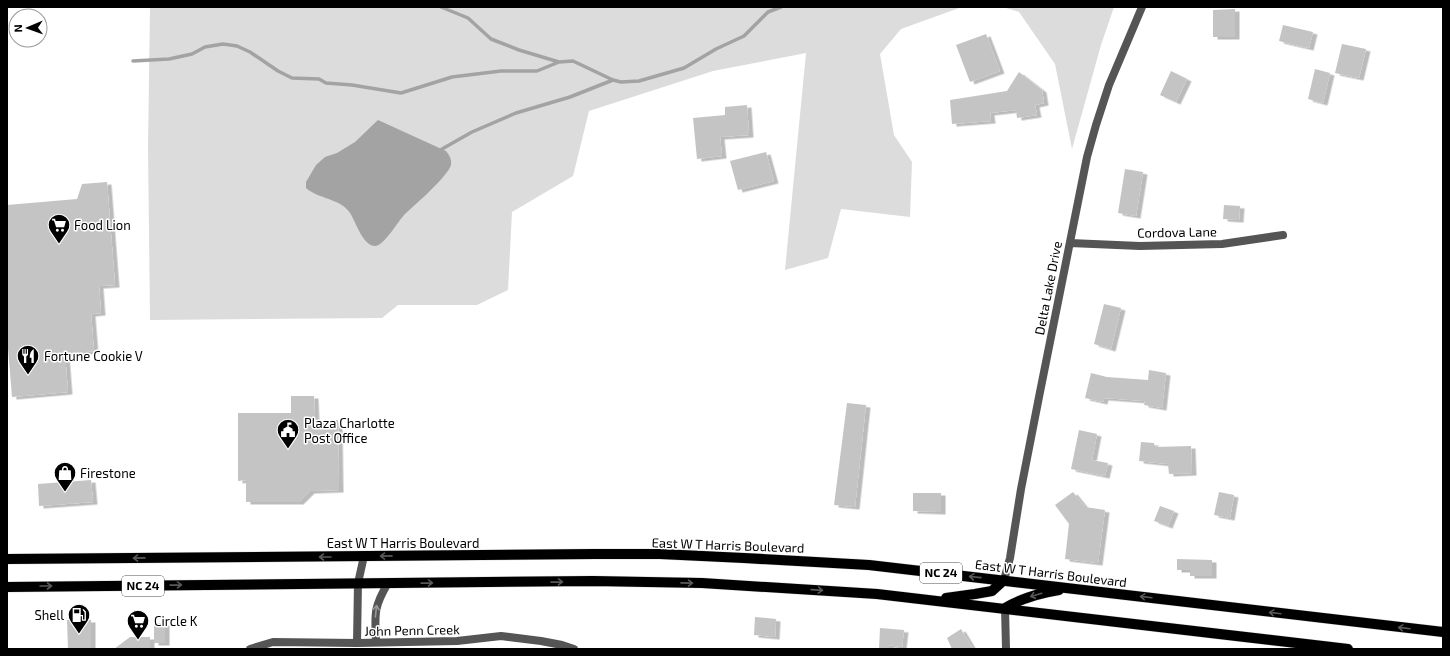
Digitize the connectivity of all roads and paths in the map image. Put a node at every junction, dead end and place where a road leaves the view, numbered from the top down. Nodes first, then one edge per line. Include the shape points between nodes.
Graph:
1 (1142, 7) edge
2 (1284, 235) dead end
3 (1070, 243) junction
4 (364, 556) junction
5 (7, 559) edge
6 (1004, 580) junction
7 (358, 583) junction
8 (388, 583) junction
9 (7, 587) edge
10 (1069, 588) junction
11 (928, 600) junction
12 (1005, 608) junction
13 (1443, 632) edge
14 (376, 642) junction
15 (356, 643) junction
16 (250, 649) edge
17 (574, 649) edge
18 (1006, 649) edge
19 (1348, 649) edge

1 - 3 street, Delta Lake Drive via 1109,85 1096,125
2 - 3 street, Cordova Lane via 1222,244 1140,246
3 - 6 street, Delta Lake Drive
4 -> 5 main road, East W T Harris Boulevard / NC 24
6 -> 4 main road, East W T Harris Boulevard / NC 24 via 870,565 675,555
4 - 7 street
6 - 10 main road, East W T Harris Boulevard / NC 24
6 - 11 main road via 992,591
7 - 8 main road, NC 24
9 -> 7 main road, NC 24
7 - 15 street
8 -> 11 main road, NC 24 via 702,583 877,594
14 -> 8 street via 376,608
10 -> 12 main road via 1018,600
13 -> 10 main road, East W T Harris Boulevard / NC 24
11 - 12 main road, NC 24
12 - 18 street
12 - 19 main road, NC 24
14 - 15 street, John Penn Creek
14 - 17 street, John Penn Creek via 457,641 501,636 541,641
15 - 16 street, John Penn Creek via 273,642

